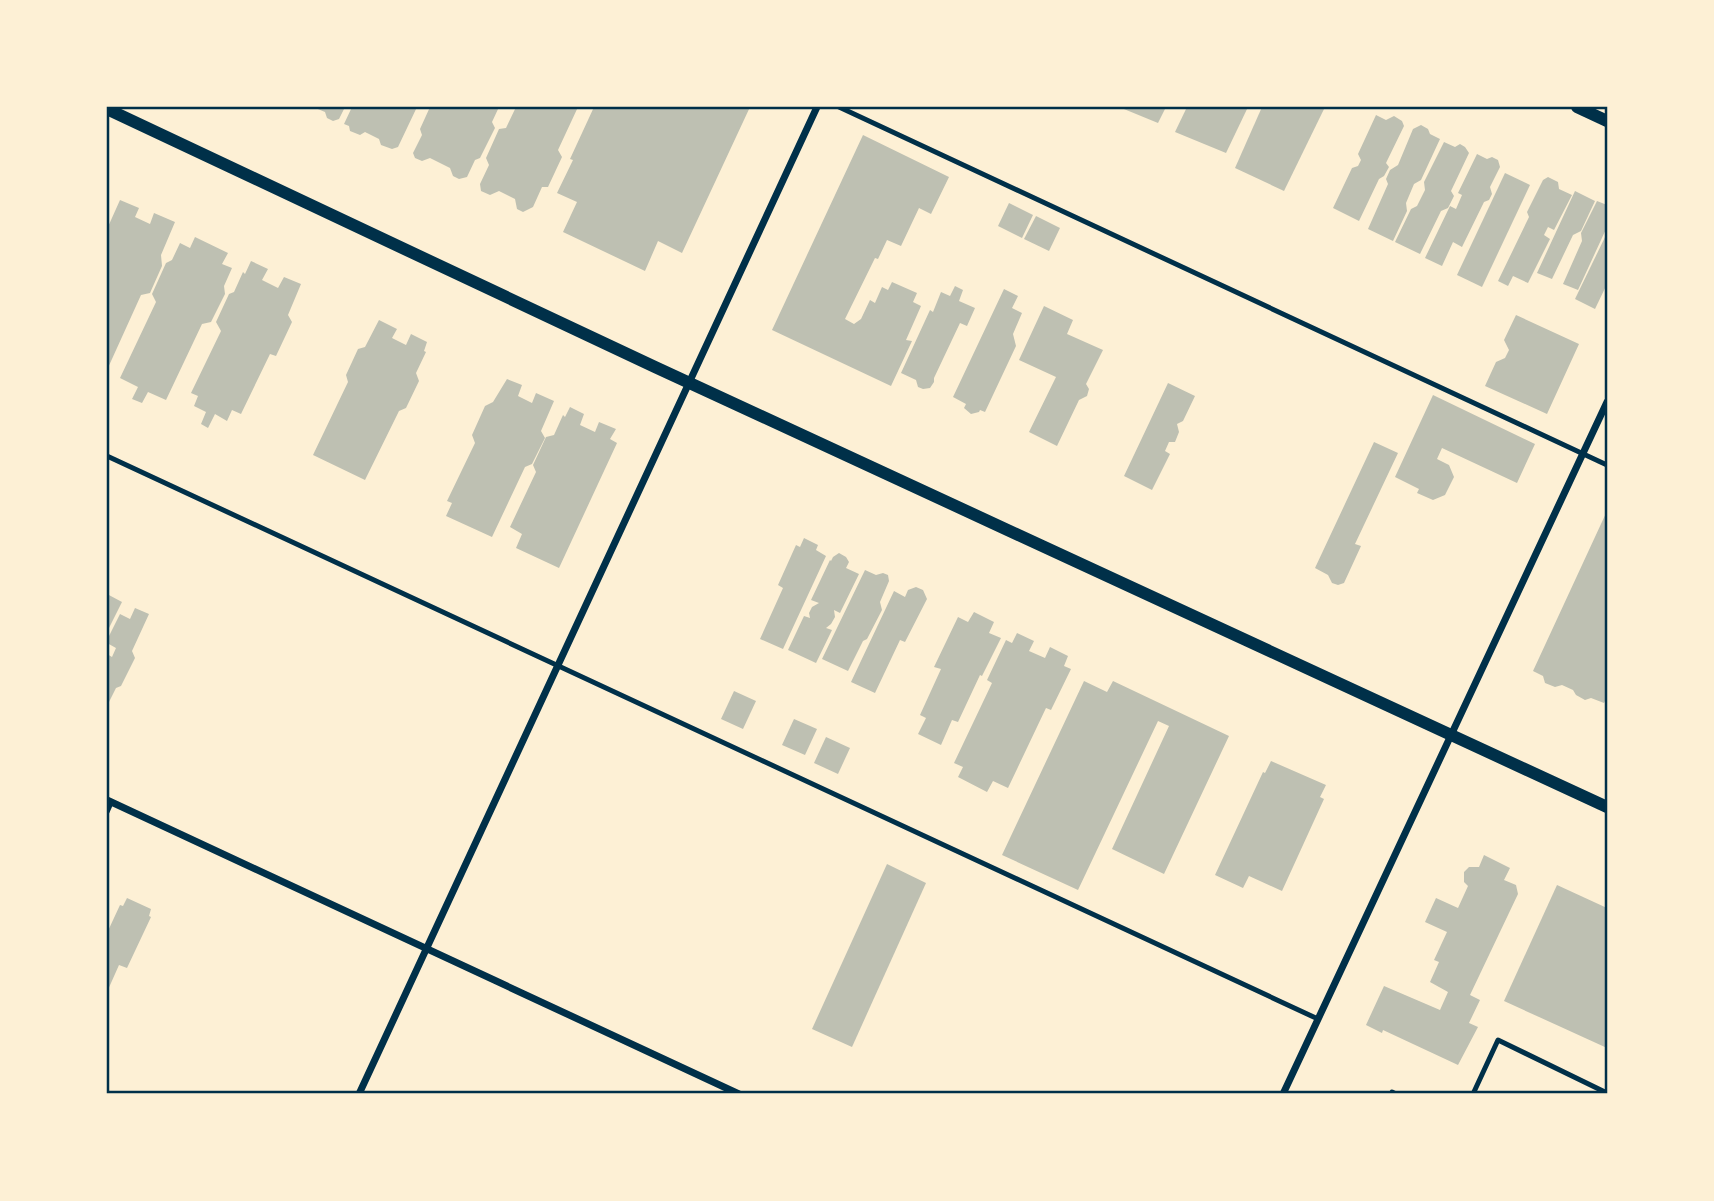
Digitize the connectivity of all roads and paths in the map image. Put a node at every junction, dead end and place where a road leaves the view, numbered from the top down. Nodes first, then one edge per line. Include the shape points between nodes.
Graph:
1 (817, 107) edge
2 (839, 107) edge
3 (1577, 107) edge
4 (107, 109) edge
5 (1607, 121) edge
6 (688, 383) junction
7 (1607, 402) edge
8 (1583, 454) junction
9 (107, 456) edge
10 (1607, 465) edge
11 (558, 665) junction
12 (1452, 735) junction
13 (109, 802) edge
14 (1607, 807) edge
15 (107, 812) edge
16 (426, 949) junction
17 (1318, 1019) junction
18 (1607, 1093) edge
19 (359, 1094) edge
20 (740, 1094) edge
21 (1283, 1094) edge
22 (1473, 1094) edge

1 - 6 street
2 - 8 lane
3 - 5 street
4 - 6 street
6 - 11 street
6 - 12 street
7 - 8 street
8 - 10 lane
8 - 12 street
9 - 11 lane
11 - 16 street
11 - 17 lane
12 - 14 street
12 - 17 street
13 - 15 lane
13 - 16 street
16 - 19 street
16 - 20 street
17 - 21 street
18 - 22 lane via 1498,1040

